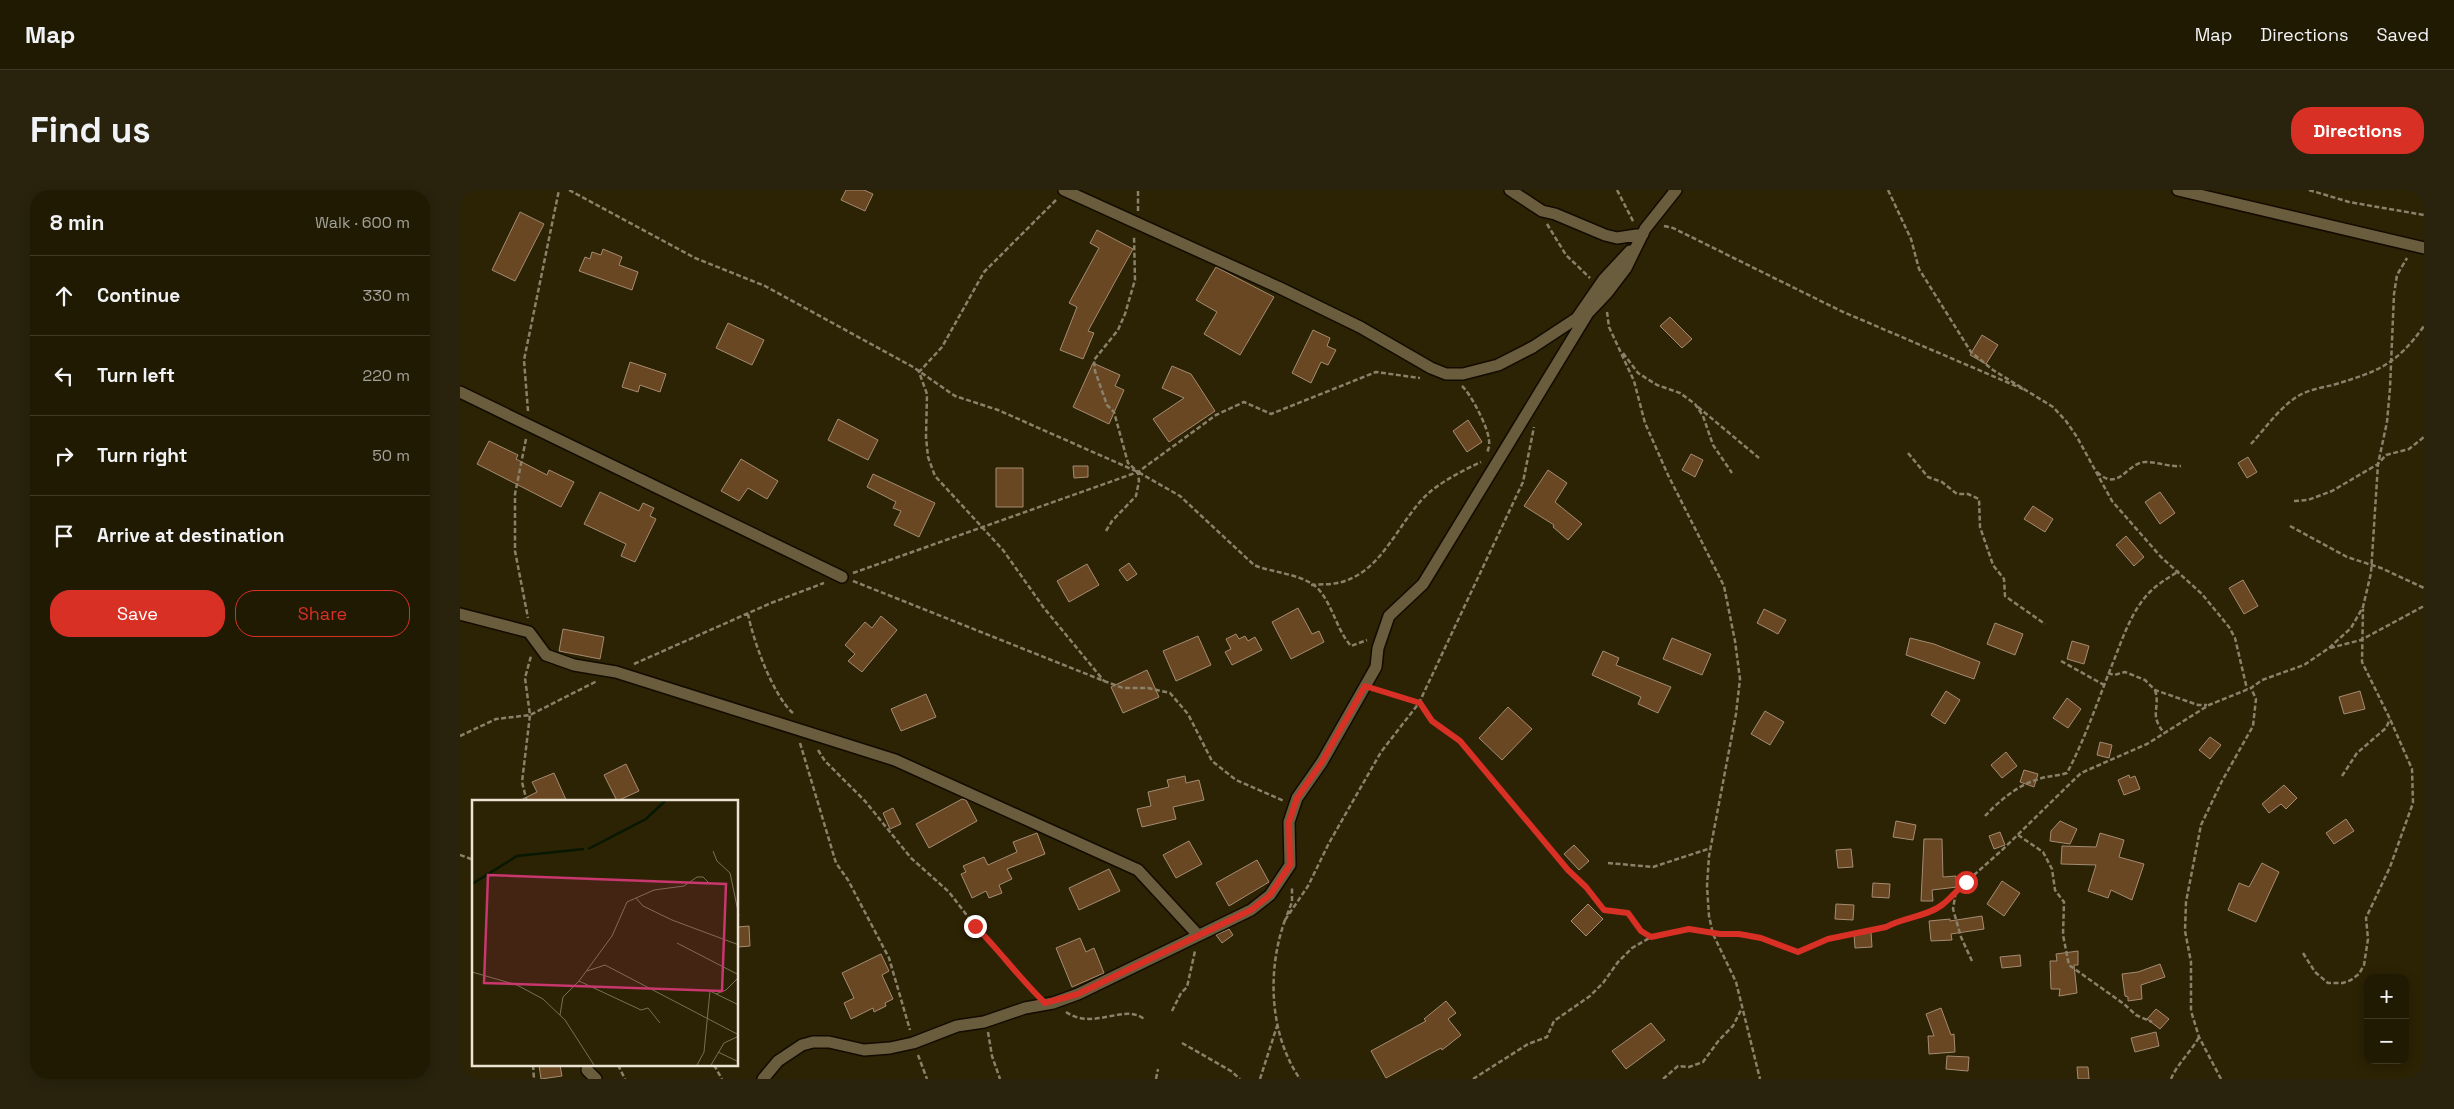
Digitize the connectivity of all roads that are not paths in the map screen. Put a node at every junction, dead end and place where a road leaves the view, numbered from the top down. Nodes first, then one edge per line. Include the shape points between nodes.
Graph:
1 (1065, 190) edge
2 (1510, 190) edge
3 (1676, 190) edge
4 (2178, 190) edge
5 (1642, 235) junction
6 (2422, 247) edge
7 (1600, 293) junction
8 (460, 392) edge
9 (842, 577) road end
10 (460, 614) edge
11 (1198, 935) junction
12 (587, 1070) dead end
13 (596, 1079) edge
14 (763, 1079) edge

1 - 7 street via 1360,327 1446,374 1463,374 1498,365 1533,347 1577,318
2 - 5 street via 1542,211 1617,238
3 - 5 street
4 - 6 street
5 - 7 street
7 - 11 street via 1423,584 1388,616 1376,667 1295,806 1289,822 1290,865 1270,895 1251,910
8 - 9 street
10 - 11 street via 529,632 546,655 574,665 616,672 895,760 1138,870
11 - 14 street via 1078,994 984,1022 957,1026 914,1043 864,1050 829,1042 802,1045 778,1061
12 - 13 street

